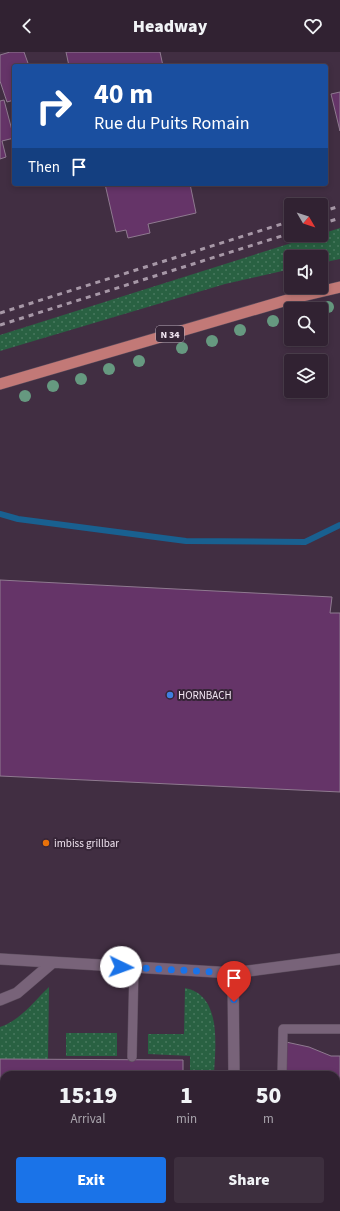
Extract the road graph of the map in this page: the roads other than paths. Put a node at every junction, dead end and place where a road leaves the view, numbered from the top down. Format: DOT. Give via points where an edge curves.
graph roads {
  1 [pos="340,287"];
  2 [pos="0,384"];
  3 [pos="0,959"];
  4 [pos="340,959"];
  5 [pos="52,963"];
  6 [pos="134,967"];
  7 [pos="233,973"];
  8 [pos="0,1000"];
  9 [pos="340,1029"];
  10 [pos="132,1058"];
  11 [pos="234,1071"];
  12 [pos="282,1071"];
  1 -- 2 [label="main road, N 34" via="286,300"];
  3 -- 5 [label="street"];
  4 -- 7 [label="street"];
  5 -- 6 [label="street"];
  5 -- 8 [label="street" via="17,993"];
  6 -- 7 [label="street"];
  6 -- 10 [label="lane"];
  7 -- 11 [label="street"];
  9 -- 12 [label="lane" via="283,1029"];
}
